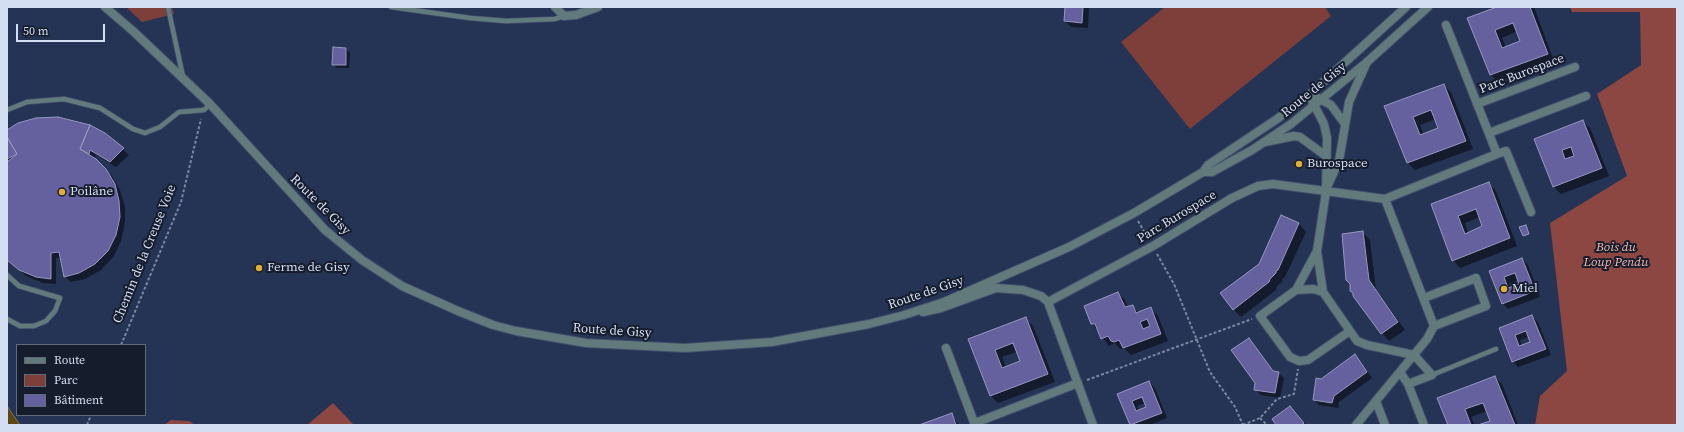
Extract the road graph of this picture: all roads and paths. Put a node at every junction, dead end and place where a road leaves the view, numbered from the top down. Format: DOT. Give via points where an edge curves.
graph roads {
  1 [pos="105,7"];
  2 [pos="168,7"];
  3 [pos="391,7"];
  4 [pos="555,7"];
  5 [pos="598,7"];
  6 [pos="1406,7"];
  7 [pos="1428,7"];
  8 [pos="564,16"];
  9 [pos="1446,25"];
  10 [pos="1367,62"];
  11 [pos="1575,67"];
  12 [pos="184,78"];
  13 [pos="1309,95"];
  14 [pos="1586,96"];
  15 [pos="1322,99"];
  16 [pos="1477,104"];
  17 [pos="1315,106"];
  18 [pos="207,107"];
  19 [pos="7,110"];
  20 [pos="1345,124"];
  21 [pos="1489,133"];
  22 [pos="1265,142"];
  23 [pos="1497,154"];
  24 [pos="1326,156"];
  25 [pos="1203,172"];
  26 [pos="1326,192"];
  27 [pos="1385,198"];
  28 [pos="1531,212"];
  29 [pos="1134,213"];
  30 [pos="1153,246"];
  31 [pos="1317,251"];
  32 [pos="7,275"];
  33 [pos="1296,290"];
  34 [pos="1324,292"];
  35 [pos="1424,298"];
  36 [pos="1048,302"];
  37 [pos="904,315"];
  38 [pos="1260,316"];
  39 [pos="7,319"];
  40 [pos="1434,326"];
  41 [pos="1350,331"];
  42 [pos="1196,338"];
  43 [pos="121,344"];
  44 [pos="946,348"];
  45 [pos="1496,349"];
  46 [pos="1414,355"];
  47 [pos="1299,361"];
  48 [pos="1400,372"];
  49 [pos="1432,375"];
  50 [pos="1078,383"];
  51 [pos="1408,384"];
  52 [pos="1376,401"];
  53 [pos="1260,418"];
  54 [pos="975,424"];
  55 [pos="1093,425"];
  56 [pos="1243,425"];
  57 [pos="1267,425"];
  58 [pos="1356,425"];
  59 [pos="1385,425"];
  60 [pos="1424,425"];
  1 -- 12 [label="street, Route de Gisy"];
  2 -- 12 [label="lane"];
  3 -- 8 [label="lane" via="506,21 555,19"];
  4 -- 8 [label="street"];
  5 -- 8 [label="street" via="576,15"];
  6 -- 13 [label="street, Route de Gisy"];
  7 -- 10 [label="street, Route de Gisy"];
  9 -- 16 [label="street, Parc Burospace"];
  10 -- 15 [label="street, Route de Gisy"];
  10 -- 20 [label="street" via="1353,90"];
  11 -- 16 [label="street, Parc Burospace"];
  12 -- 18 [label="street, Route de Gisy"];
  13 -- 15 [label="street"];
  13 -- 17 [label="street"];
  13 -- 25 [label="street, Route de Gisy" via="1278,119 1208,165"];
  14 -- 21 [label="street"];
  15 -- 17 [label="street, Route de Gisy"];
  15 -- 20 [label="street" via="1334,109"];
  16 -- 21 [label="street, Parc Burospace"];
  17 -- 22 [label="street, Route de Gisy"];
  17 -- 24 [label="street" via="1326,130"];
  18 -- 19 [label="lane" via="179,112 160,127 145,133 100,108 64,99 27,102"];
  18 -- 37 [label="street, Route de Gisy" via="308,213 344,246 402,286 493,325 586,343 686,348 772,342"];
  18 -- 43 [label="path, Chemin de la Creuse Voie" via="180,202"];
  20 -- 26 [label="street" via="1339,161"];
  21 -- 23 [label="street, Parc Burospace"];
  22 -- 24 [label="street" via="1300,137"];
  22 -- 25 [label="street, Route de Gisy" via="1212,172"];
  23 -- 27 [label="street, Parc Burospace"];
  23 -- 28 [label="street" via="1506,151"];
  24 -- 26 [label="street"];
  25 -- 29 [label="street, Route de Gisy"];
  26 -- 27 [label="street, Parc Burospace"];
  26 -- 30 [label="street, Parc Burospace" via="1273,184 1258,186 1232,198"];
  26 -- 31 [label="street"];
  27 -- 35 [label="street"];
  29 -- 30 [label="path"];
  29 -- 37 [label="street, Route de Gisy" via="1069,247 944,302"];
  30 -- 36 [label="street, Parc Burospace"];
  30 -- 42 [label="path" via="1174,284"];
  31 -- 33 [label="street"];
  31 -- 34 [label="street"];
  32 -- 39 [label="lane" via="20,286 60,298 56,311 46,321 34,326 20,326"];
  33 -- 34 [label="street" via="1313,289"];
  33 -- 38 [label="street"];
  34 -- 41 [label="street"];
  35 -- 40 [label="street"];
  35 -- 40 [label="street" via="1476,278 1484,299 1486,306"];
  36 -- 37 [label="street" via="1028,291 996,288 941,308"];
  36 -- 50 [label="street"];
  38 -- 42 [label="path"];
  38 -- 47 [label="street" via="1290,357"];
  40 -- 46 [label="street"];
  41 -- 46 [label="street" via="1362,344"];
  41 -- 47 [label="street" via="1308,360"];
  42 -- 50 [label="path"];
  42 -- 56 [label="path" via="1210,372 1236,407"];
  44 -- 54 [label="street"];
  45 -- 49 [label="lane"];
  46 -- 48 [label="street"];
  46 -- 49 [label="street"];
  47 -- 53 [label="path" via="1294,394 1277,399"];
  48 -- 51 [label="street"];
  48 -- 52 [label="street"];
  49 -- 51 [label="street"];
  50 -- 54 [label="street"];
  50 -- 55 [label="street"];
  51 -- 60 [label="street"];
  52 -- 58 [label="street"];
  52 -- 59 [label="street"];
  53 -- 56 [label="path"];
  53 -- 57 [label="path"];
}
